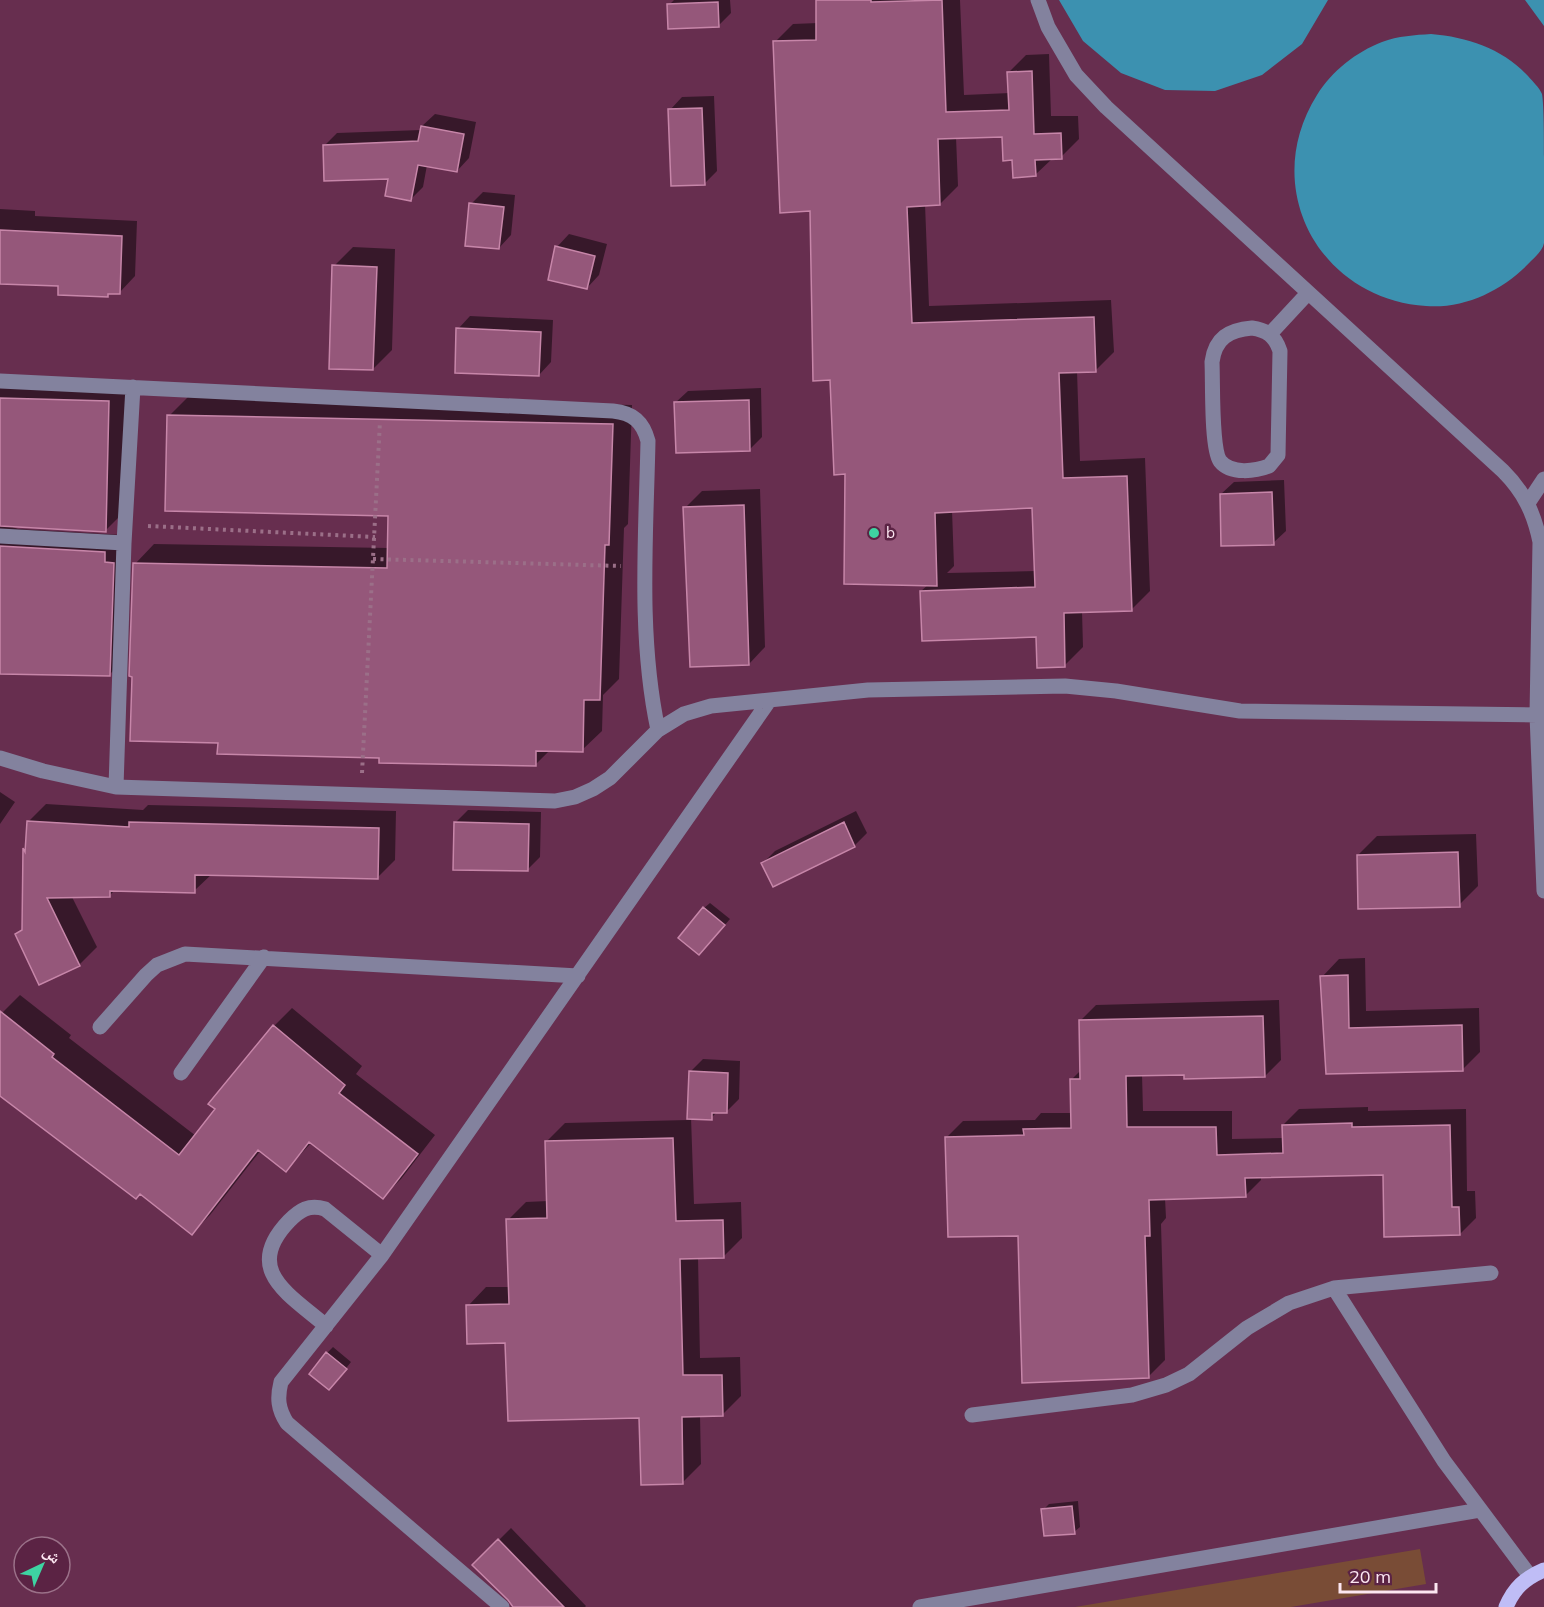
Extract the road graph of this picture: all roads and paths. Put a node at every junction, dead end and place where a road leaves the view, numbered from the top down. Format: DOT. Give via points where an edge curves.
graph roads {
  1 [pos="1038,0"];
  2 [pos="1308,293"];
  3 [pos="1270,334"];
  4 [pos="0,381"];
  5 [pos="133,387"];
  6 [pos="381,399"];
  7 [pos="1544,479"];
  8 [pos="1528,502"];
  9 [pos="125,525"];
  10 [pos="0,536"];
  11 [pos="375,537"];
  12 [pos="123,543"];
  13 [pos="373,559"];
  14 [pos="646,567"];
  15 [pos="1541,642"];
  16 [pos="768,701"];
  17 [pos="1541,718"];
  18 [pos="658,730"];
  19 [pos="0,758"];
  20 [pos="116,788"];
  21 [pos="361,795"];
  22 [pos="1544,891"];
  23 [pos="264,957"];
  24 [pos="578,976"];
  25 [pos="100,1027"];
  26 [pos="181,1073"];
  27 [pos="382,1255"];
  28 [pos="1491,1273"];
  29 [pos="1334,1288"];
  30 [pos="326,1326"];
  31 [pos="972,1415"];
  32 [pos="1480,1510"];
  33 [pos="1537,1573"];
  34 [pos="502,1607"];
  35 [pos="920,1607"];
  36 [pos="1506,1607"];
  1 -- 2 [label="lane" via="1048,27 1076,75"];
  2 -- 3 [label="lane"];
  2 -- 8 [label="lane" via="1503,471"];
  3 -- 3 [label="lane" via="1262,329 1239,329 1228,333 1214,351 1215,447 1220,461 1239,471 1265,468 1278,455 1280,351"];
  4 -- 5 [label="lane"];
  5 -- 6 [label="lane"];
  5 -- 9 [label="lane"];
  6 -- 11 [label="path"];
  6 -- 14 [label="lane" via="613,411 632,416 646,431 648,441"];
  7 -- 8 [label="lane"];
  8 -- 15 [label="lane" via="1540,542"];
  9 -- 11 [label="path"];
  9 -- 12 [label="lane"];
  10 -- 12 [label="lane"];
  11 -- 13 [label="path"];
  12 -- 20 [label="lane"];
  13 -- 14 [label="path"];
  13 -- 21 [label="path"];
  14 -- 18 [label="lane" via="648,668"];
  15 -- 17 [label="lane"];
  16 -- 17 [label="lane" via="868,690 1065,686 1240,711"];
  16 -- 18 [label="lane" via="711,706 684,714"];
  16 -- 24 [label="lane"];
  17 -- 22 [label="lane"];
  18 -- 21 [label="lane" via="610,778 565,799"];
  19 -- 20 [label="lane"];
  20 -- 21 [label="lane"];
  23 -- 24 [label="lane"];
  23 -- 25 [label="lane" via="185,954 171,958 157,964"];
  23 -- 26 [label="lane"];
  24 -- 27 [label="lane"];
  27 -- 30 [label="lane"];
  27 -- 30 [label="lane" via="316,1206 299,1211 275,1238 269,1259 276,1281"];
  28 -- 29 [label="lane"];
  29 -- 31 [label="lane" via="1289,1303 1247,1328 1189,1374 1166,1385 1132,1395"];
  29 -- 32 [label="lane" via="1444,1461"];
  30 -- 34 [label="lane" via="281,1382 281,1413 294,1430"];
  32 -- 33 [label="lane"];
  32 -- 35 [label="lane"];
  33 -- 36 [label="main road" via="1519,1585"];
}
